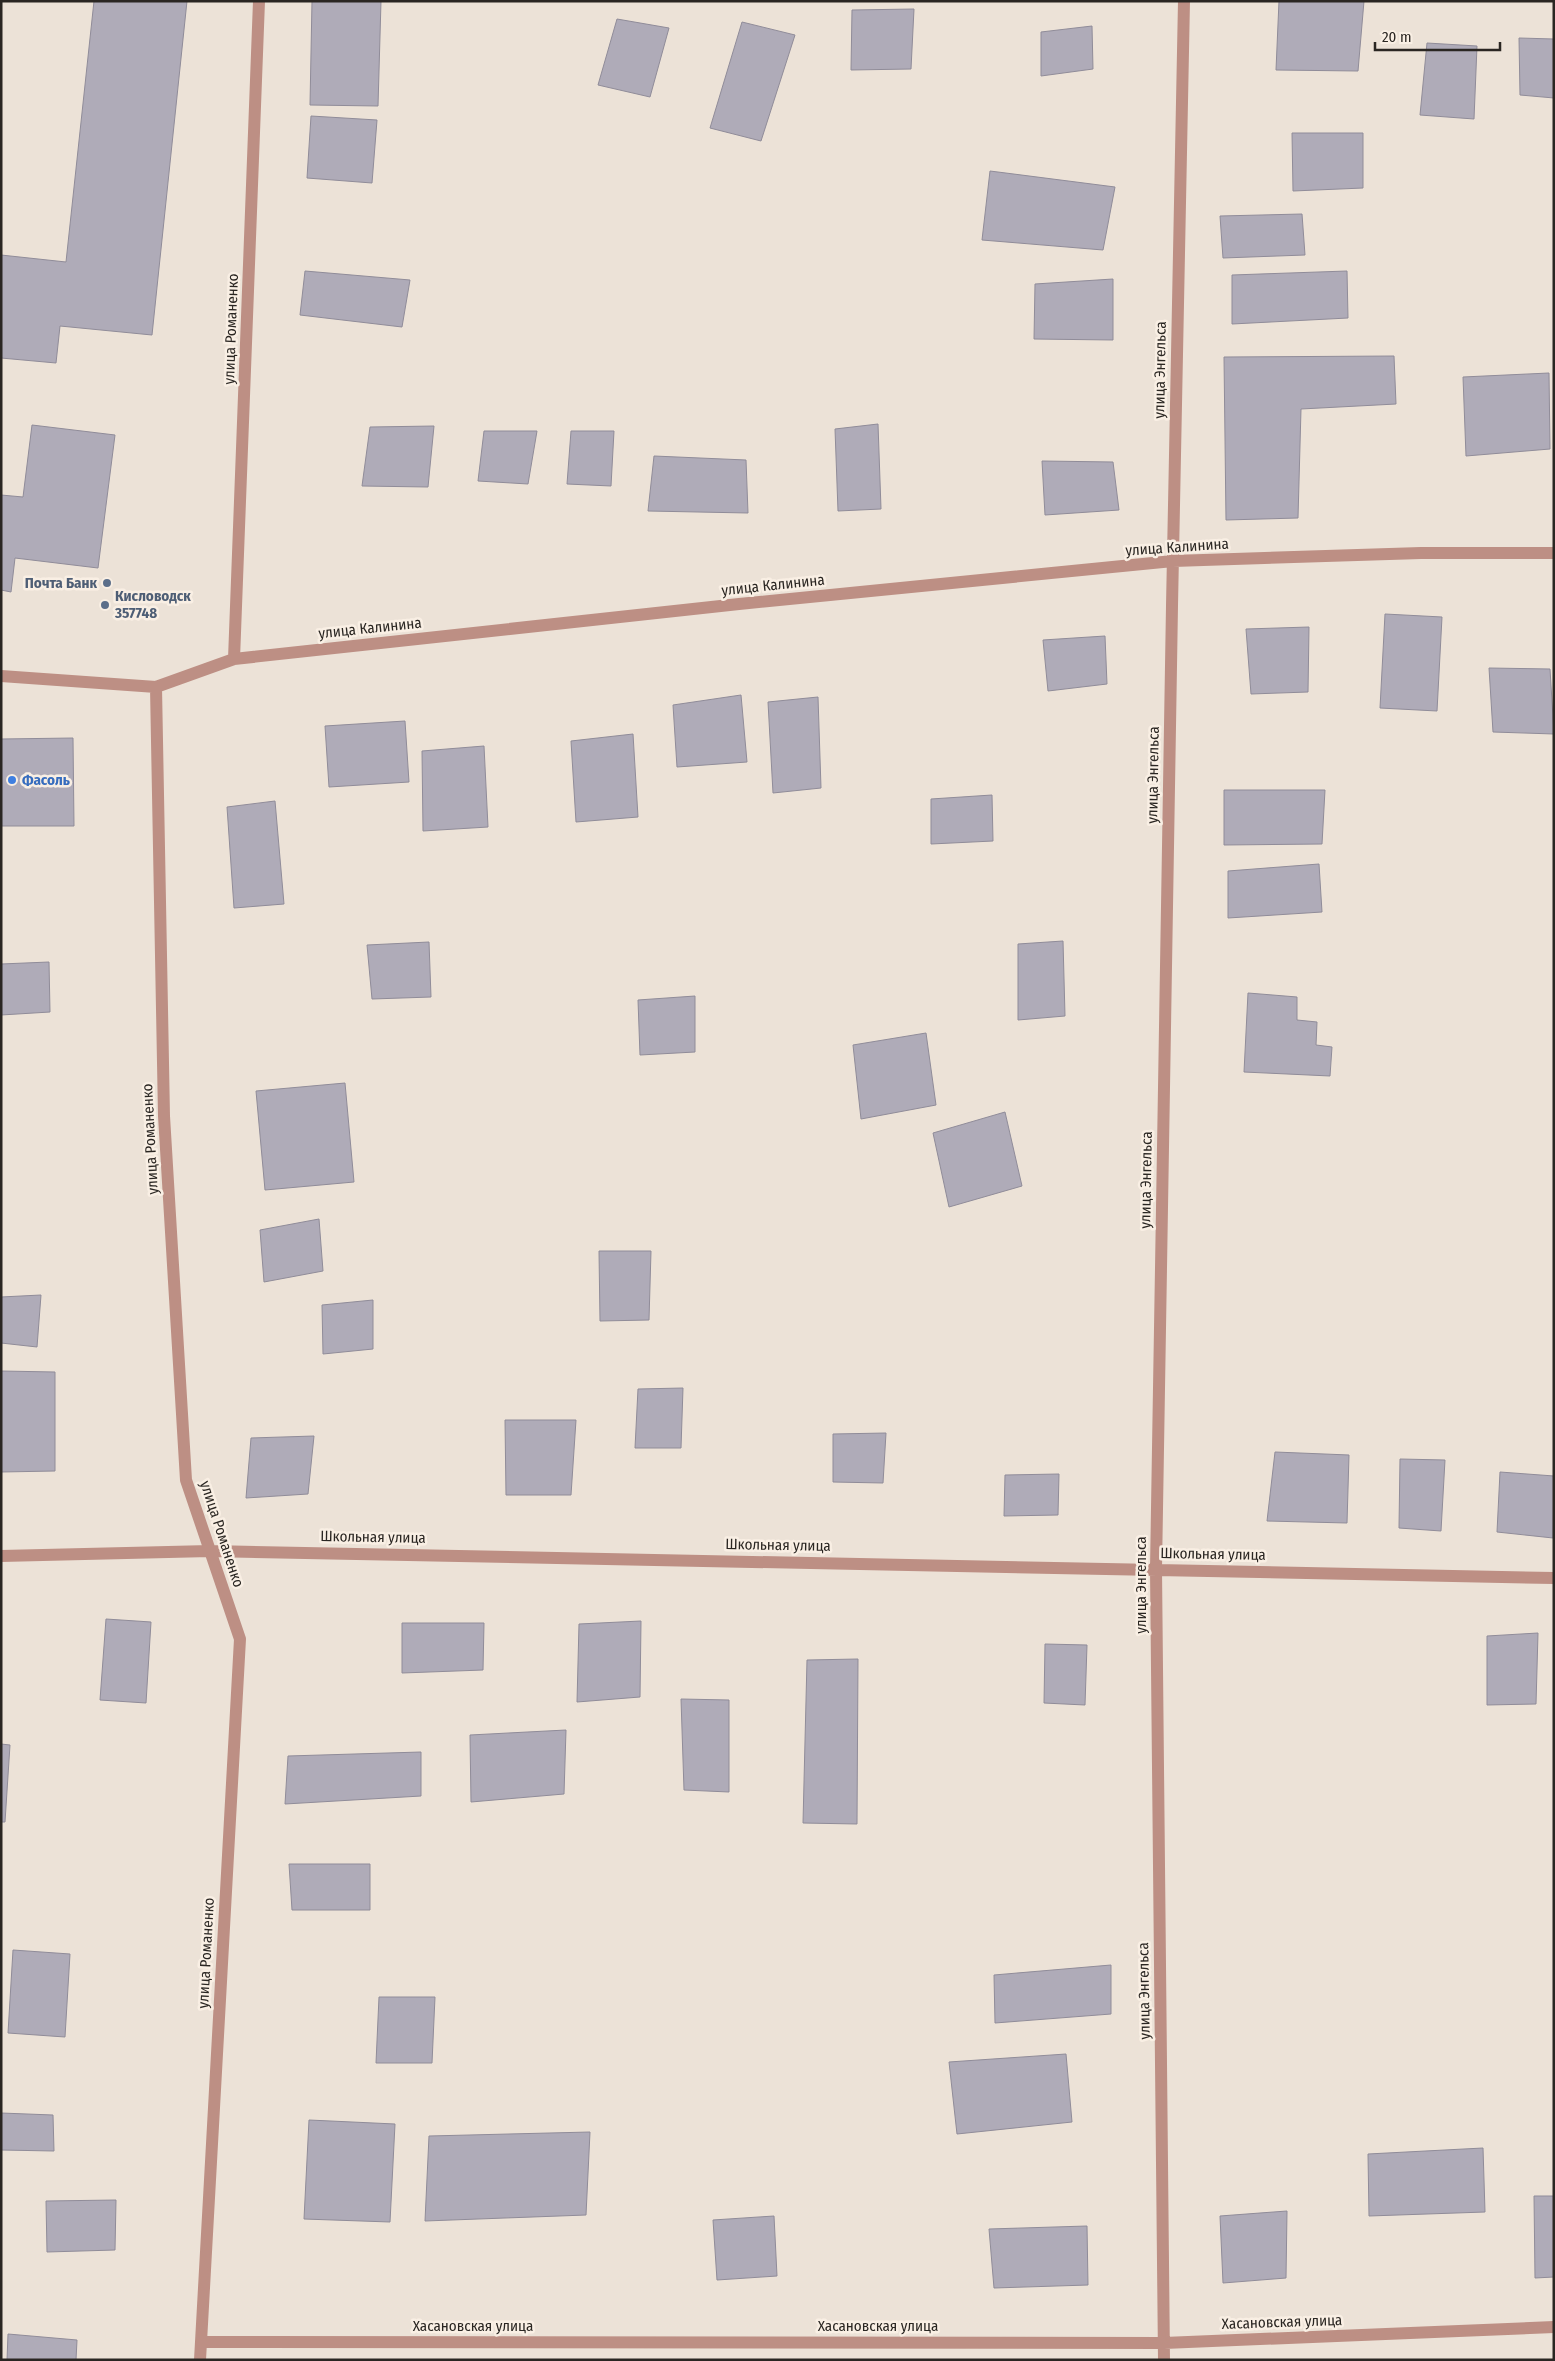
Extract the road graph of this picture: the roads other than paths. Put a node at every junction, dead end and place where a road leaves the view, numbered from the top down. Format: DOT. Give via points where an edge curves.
graph roads {
  1 [pos="259,1"];
  2 [pos="1184,1"];
  3 [pos="1554,553"];
  4 [pos="1173,561"];
  5 [pos="234,659"];
  6 [pos="1,676"];
  7 [pos="156,687"];
  8 [pos="210,1551"];
  9 [pos="1,1556"];
  10 [pos="1156,1569"];
  11 [pos="1554,1578"];
  12 [pos="1554,2327"];
  13 [pos="202,2342"];
  14 [pos="1164,2343"];
  15 [pos="200,2360"];
  16 [pos="1164,2360"];
  1 -- 5 [label="street, улица Романенко"];
  2 -- 4 [label="street, улица Энгельса"];
  3 -- 4 [label="street, улица Калинина" via="1420,553"];
  4 -- 5 [label="street, улица Калинина"];
  4 -- 10 [label="street, улица Энгельса"];
  5 -- 7 [label="street, улица Калинина"];
  6 -- 7 [label="street, улица Калинина"];
  7 -- 8 [label="street, улица Романенко" via="164,1116 184,1451 186,1480"];
  8 -- 9 [label="street, Школьная улица"];
  8 -- 10 [label="street, Школьная улица"];
  8 -- 13 [label="street, улица Романенко" via="240,1639"];
  10 -- 11 [label="street, Школьная улица"];
  10 -- 14 [label="street, улица Энгельса"];
  12 -- 14 [label="street, Хасановская улица"];
  13 -- 14 [label="street, Хасановская улица"];
  13 -- 15 [label="street, улица Романенко"];
  14 -- 16 [label="street, улица Энгельса"];
}
